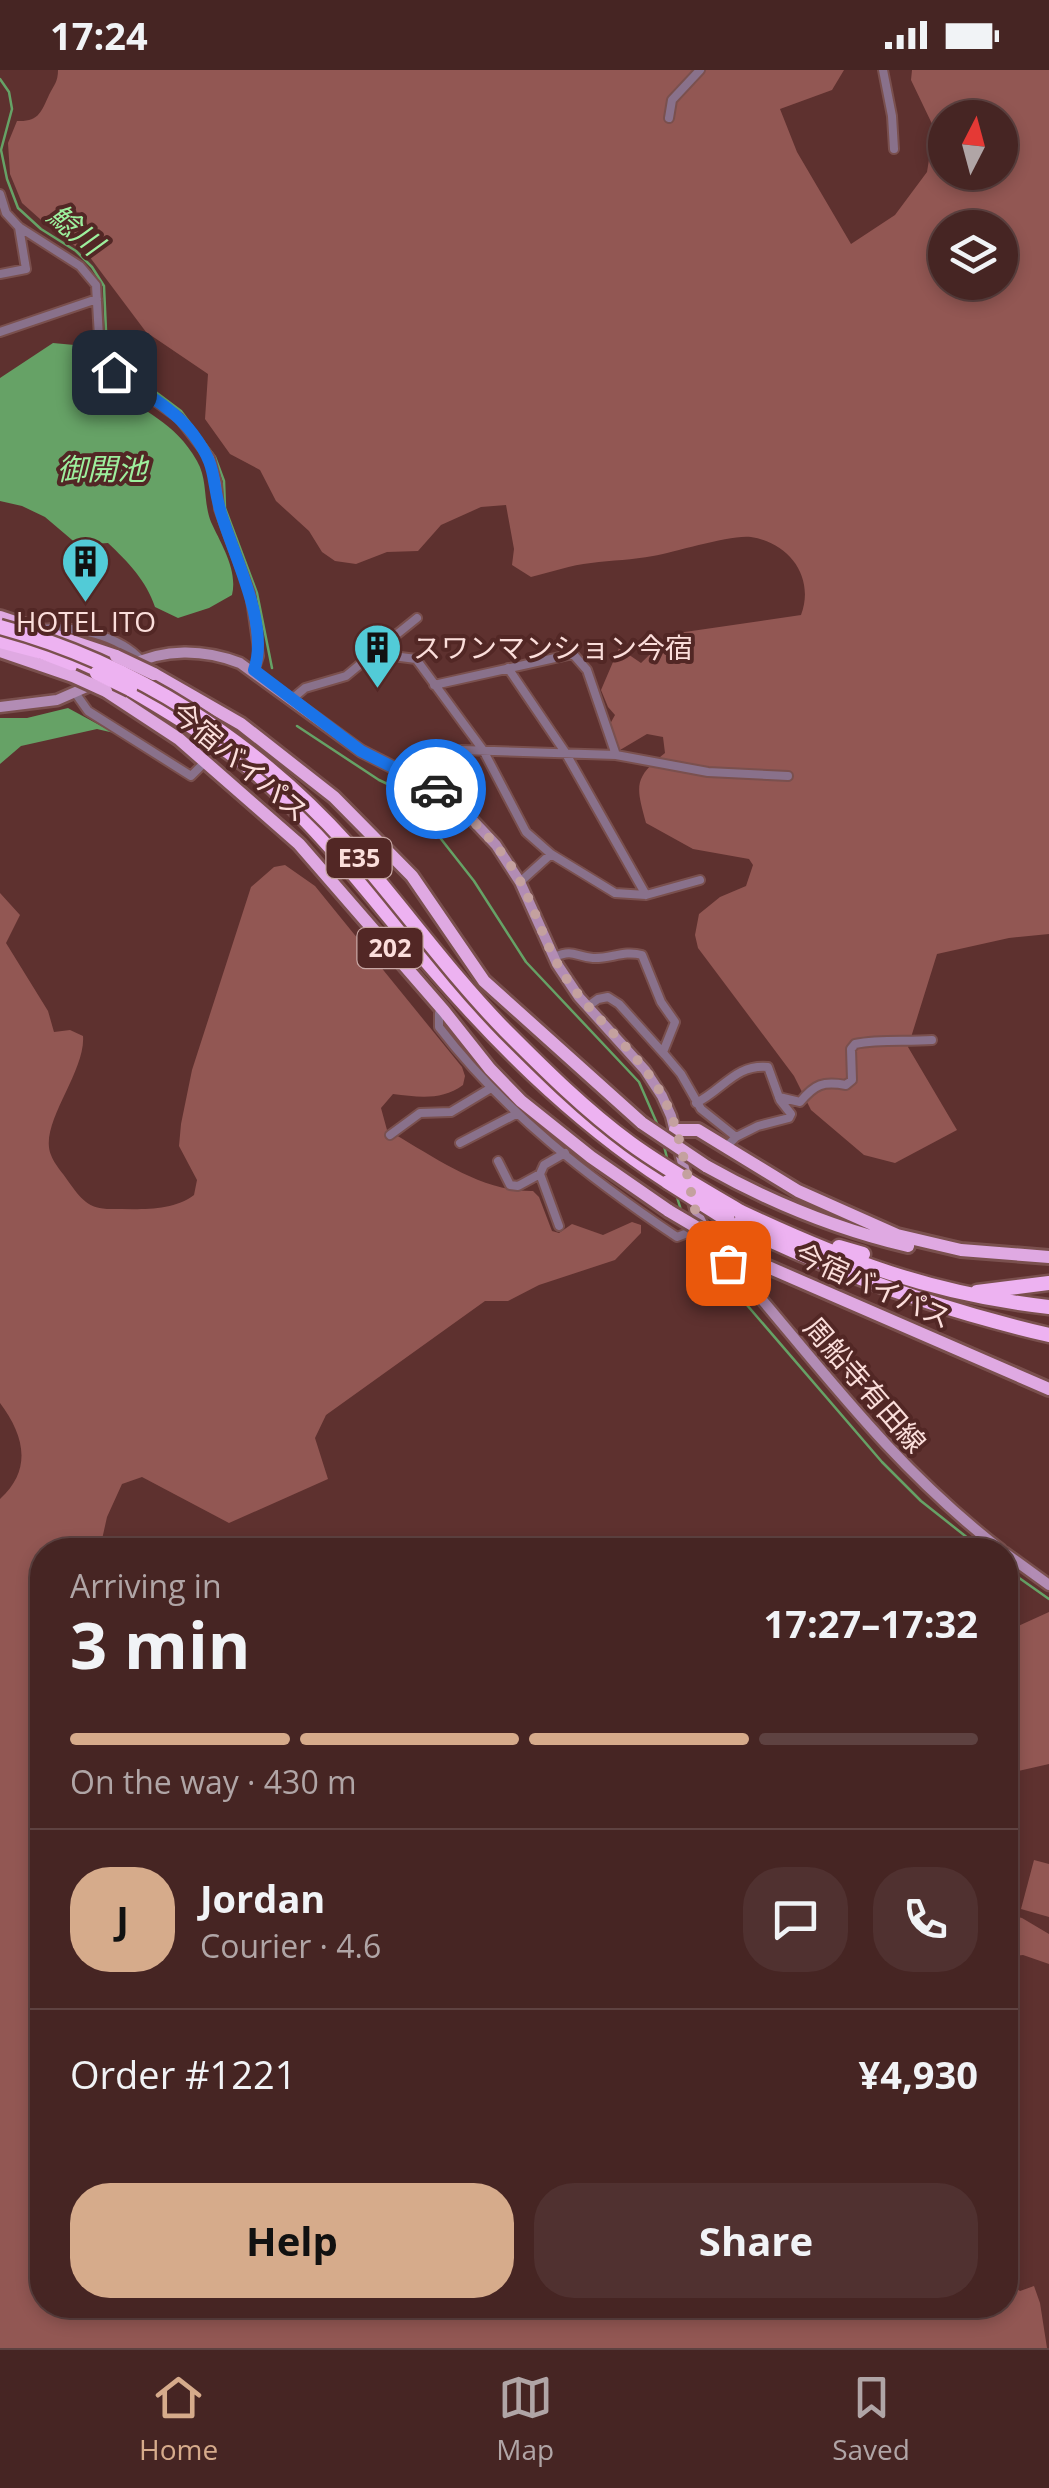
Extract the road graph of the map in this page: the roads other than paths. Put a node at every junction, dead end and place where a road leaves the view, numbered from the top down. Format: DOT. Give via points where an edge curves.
graph roads {
  1 [pos="700,70"];
  2 [pos="883,70"];
  3 [pos="669,118"];
  4 [pos="894,149"];
  5 [pos="0,194"];
  6 [pos="19,226"];
  7 [pos="0,274"];
  8 [pos="97,299"];
  9 [pos="0,332"];
  10 [pos="0,617"];
  11 [pos="416,618"];
  12 [pos="0,627"];
  13 [pos="43,629"];
  14 [pos="372,635"];
  15 [pos="0,640"];
  16 [pos="381,647"];
  17 [pos="0,652"];
  18 [pos="142,660"];
  19 [pos="508,668"];
  20 [pos="254,670"];
  21 [pos="434,685"];
  22 [pos="76,694"];
  23 [pos="292,699"];
  24 [pos="0,707"];
  25 [pos="484,750"];
  26 [pos="564,752"];
  27 [pos="616,755"];
  28 [pos="206,761"];
  29 [pos="788,776"];
  30 [pos="434,788"];
  31 [pos="551,854"];
  32 [pos="700,880"];
  33 [pos="520,882"];
  34 [pos="646,895"];
  35 [pos="554,957"];
  36 [pos="586,1007"];
  37 [pos="444,1011"];
  38 [pos="932,1040"];
  39 [pos="663,1052"];
  40 [pos="492,1088"];
  41 [pos="780,1097"];
  42 [pos="696,1103"];
  43 [pos="516,1114"];
  44 [pos="675,1130"];
  45 [pos="390,1135"];
  46 [pos="736,1137"];
  47 [pos="460,1143"];
  48 [pos="726,1148"];
  49 [pos="565,1153"];
  50 [pos="498,1161"];
  51 [pos="540,1174"];
  52 [pos="559,1226"];
  53 [pos="702,1227"];
  54 [pos="781,1231"];
  55 [pos="863,1254"];
  56 [pos="1049,1259"];
  57 [pos="999,1283"];
  58 [pos="1049,1283"];
  59 [pos="1026,1285"];
  60 [pos="942,1290"];
  61 [pos="1049,1307"];
  62 [pos="1049,1335"];
  63 [pos="1049,1389"];
  64 [pos="987,1538"];
  65 [pos="1018,1562"];
  66 [pos="1049,1584"];
  1 -- 3 [label="street" via="672,100"];
  2 -- 4 [label="street"];
  5 -- 6 [label="street"];
  6 -- 7 [label="street" via="26,269"];
  6 -- 8 [label="street" via="80,266 96,285"];
  8 -- 9 [label="street"];
  8 -- 20 [label="street" via="102,347 114,372 179,418 210,458 219,510 250,593 259,656"];
  10 -- 13 [label="highway, 今宿バイパス / 202"];
  11 -- 16 [label="street"];
  12 -- 54 [label="highway, E35, bridge" via="78,652 144,684 252,754 347,844 503,1028 592,1113 662,1165"];
  13 -- 18 [label="street" via="64,626 129,646"];
  13 -- 56 [label="highway, 今宿バイパス / 202, bridge" via="154,674 241,724 334,798 412,876 484,981 642,1123 706,1166 789,1208 891,1242 970,1257"];
  14 -- 16 [label="street"];
  15 -- 62 [label="highway, E35, bridge" via="130,689 246,764 317,831 536,1081 623,1152 774,1244 875,1284"];
  16 -- 21 [label="street" via="416,659"];
  16 -- 23 [label="street" via="346,676"];
  17 -- 28 [label="highway, 今宿バイパス / 202, bridge" via="106,691"];
  18 -- 20 [label="main road, 周船寺有田線" via="204,653"];
  18 -- 22 [label="main road, 周船寺有田線"];
  19 -- 21 [label="street"];
  19 -- 26 [label="street"];
  19 -- 27 [label="street" via="573,654 587,670"];
  20 -- 23 [label="main road, 周船寺有田線"];
  21 -- 25 [label="street"];
  22 -- 24 [label="main road, 周船寺有田線"];
  22 -- 28 [label="street" via="88,710 190,776"];
  23 -- 30 [label="main road, 周船寺有田線" via="361,751"];
  25 -- 26 [label="street"];
  25 -- 30 [label="street" via="461,750"];
  25 -- 31 [label="street" via="526,832"];
  26 -- 27 [label="street"];
  26 -- 34 [label="street"];
  27 -- 29 [label="street" via="708,772"];
  28 -- 37 [label="highway, 今宿バイパス / 202" via="299,844"];
  30 -- 33 [label="main road, 周船寺有田線" via="480,827"];
  31 -- 33 [label="street"];
  31 -- 34 [label="street" via="615,893"];
  32 -- 34 [label="street"];
  33 -- 35 [label="main road, 周船寺有田線"];
  35 -- 36 [label="main road, 周船寺有田線"];
  35 -- 39 [label="street" via="568,951 595,958 642,955 675,1022"];
  36 -- 39 [label="street" via="608,998 619,1004"];
  36 -- 44 [label="main road, 周船寺有田線" via="645,1070"];
  37 -- 40 [label="street" via="439,1027"];
  37 -- 63 [label="highway, 今宿バイパス / 202, bridge" via="521,1100 668,1211 752,1260"];
  38 -- 41 [label="street" via="855,1044 846,1085 824,1082 800,1102"];
  39 -- 42 [label="street"];
  40 -- 43 [label="street"];
  40 -- 45 [label="street" via="451,1112 420,1113"];
  41 -- 42 [label="street" via="768,1068 754,1066"];
  41 -- 46 [label="street" via="788,1118"];
  42 -- 46 [label="street"];
  43 -- 47 [label="street"];
  43 -- 49 [label="street"];
  44 -- 48 [label="highway" via="698,1130"];
  44 -- 53 [label="main road, 周船寺有田線"];
  46 -- 48 [label="street"];
  48 -- 56 [label="highway" via="798,1192 897,1235"];
  49 -- 51 [label="street"];
  49 -- 53 [label="street" via="677,1238"];
  50 -- 51 [label="street" via="510,1184"];
  51 -- 52 [label="street"];
  53 -- 64 [label="main road, 周船寺有田線" via="877,1438"];
  54 -- 55 [label="highway"];
  54 -- 60 [label="highway, E35"];
  57 -- 59 [label="highway"];
  58 -- 59 [label="highway"];
  59 -- 60 [label="highway"];
  60 -- 61 [label="highway, E35"];
  65 -- 66 [label="main road, 周船寺有田線"];
}
